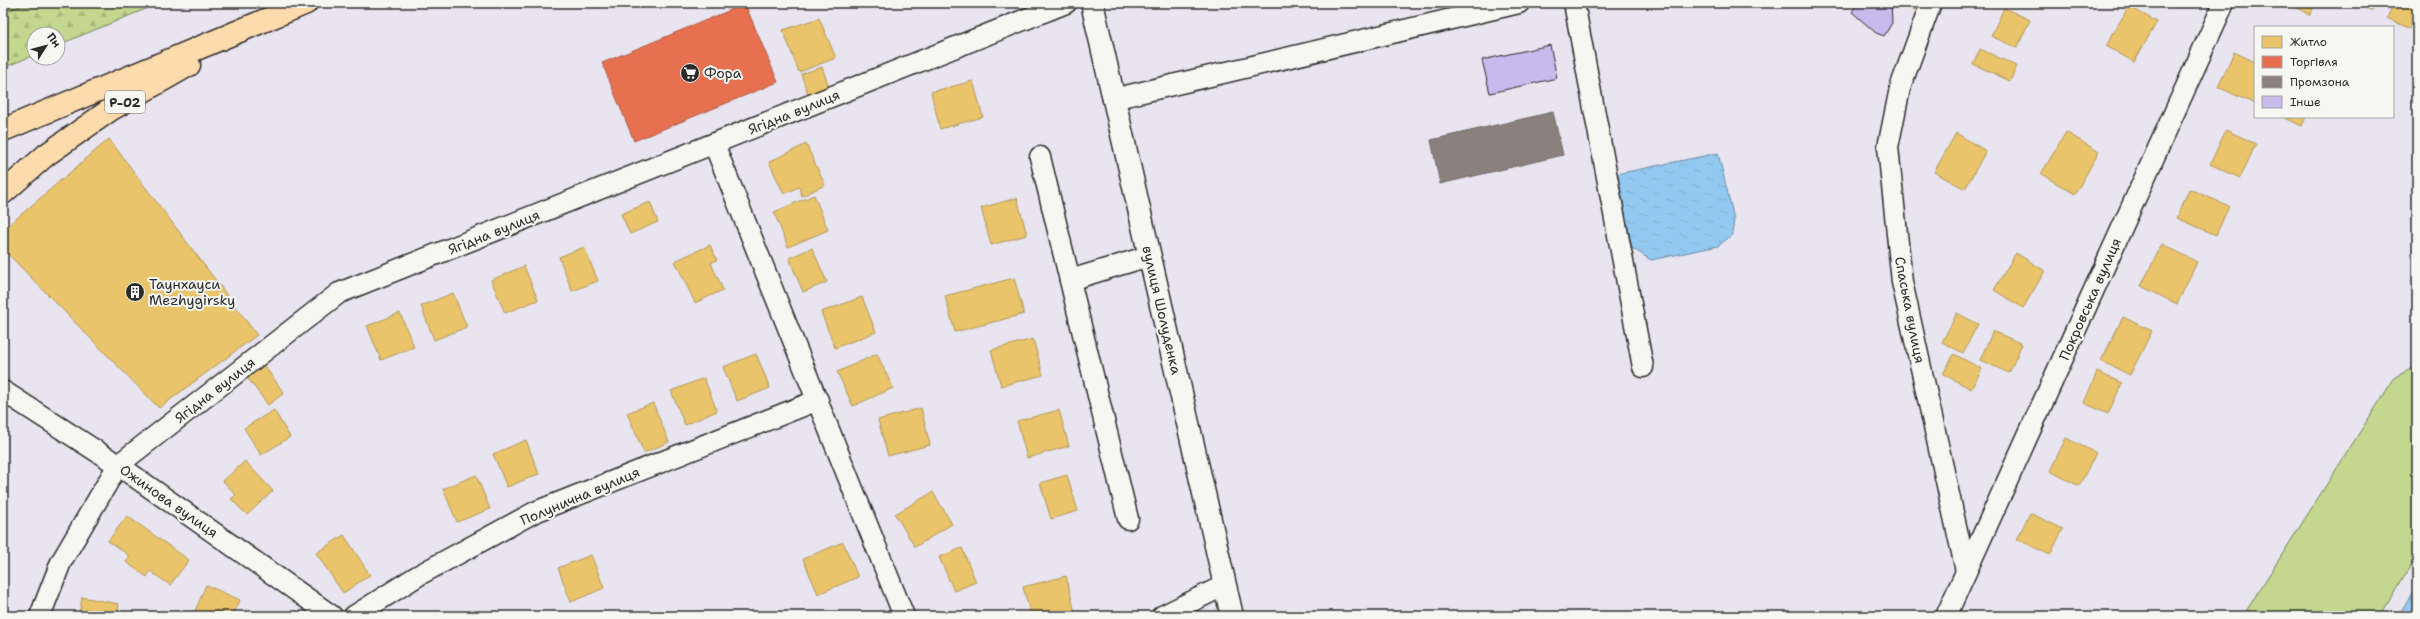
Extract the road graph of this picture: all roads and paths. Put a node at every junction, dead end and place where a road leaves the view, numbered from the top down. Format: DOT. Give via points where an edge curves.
graph roads {
  1 [pos="306,3"];
  2 [pos="1066,3"];
  3 [pos="1092,3"];
  4 [pos="1518,3"];
  5 [pos="1574,3"];
  6 [pos="1931,3"];
  7 [pos="2224,3"];
  8 [pos="256,24"];
  9 [pos="1113,99"];
  10 [pos="3,130"];
  11 [pos="714,144"];
  12 [pos="1040,157"];
  13 [pos="3,193"];
  14 [pos="1149,256"];
  15 [pos="1070,280"];
  16 [pos="1643,367"];
  17 [pos="3,391"];
  18 [pos="818,400"];
  19 [pos="118,465"];
  20 [pos="1128,519"];
  21 [pos="1966,571"];
  22 [pos="1225,585"];
  23 [pos="40,616"];
  24 [pos="332,616"];
  25 [pos="354,616"];
  26 [pos="904,616"];
  27 [pos="1162,616"];
  28 [pos="1232,616"];
  29 [pos="1946,616"];
  1 -- 8 [label="main road, Р-02"];
  2 -- 11 [label="street, Ягідна вулиця"];
  3 -- 9 [label="main road, вулиця Шолуденка"];
  4 -- 9 [label="street"];
  5 -- 16 [label="street"];
  6 -- 21 [label="street, Спаська вулиця" via="1900,88 1888,147 1902,282"];
  7 -- 21 [label="street, Покровська вулиця"];
  8 -- 10 [label="main road, Р-02"];
  8 -- 13 [label="main road, Р-02" via="110,110 46,155"];
  9 -- 14 [label="main road, вулиця Шолуденка"];
  11 -- 18 [label="street"];
  11 -- 19 [label="street, Ягідна вулиця" via="339,293"];
  12 -- 15 [label="street"];
  14 -- 15 [label="street"];
  14 -- 22 [label="main road, вулиця Шолуденка"];
  15 -- 20 [label="street"];
  17 -- 19 [label="street, Ожинова вулиця"];
  18 -- 25 [label="street, Полунична вулиця" via="535,512 419,575"];
  18 -- 26 [label="street"];
  19 -- 23 [label="street, Ягідна вулиця" via="61,562"];
  19 -- 24 [label="street, Ожинова вулиця"];
  21 -- 29 [label="street, Покровська вулиця"];
  22 -- 27 [label="street"];
  22 -- 28 [label="main road, вулиця Шолуденка"];
}
